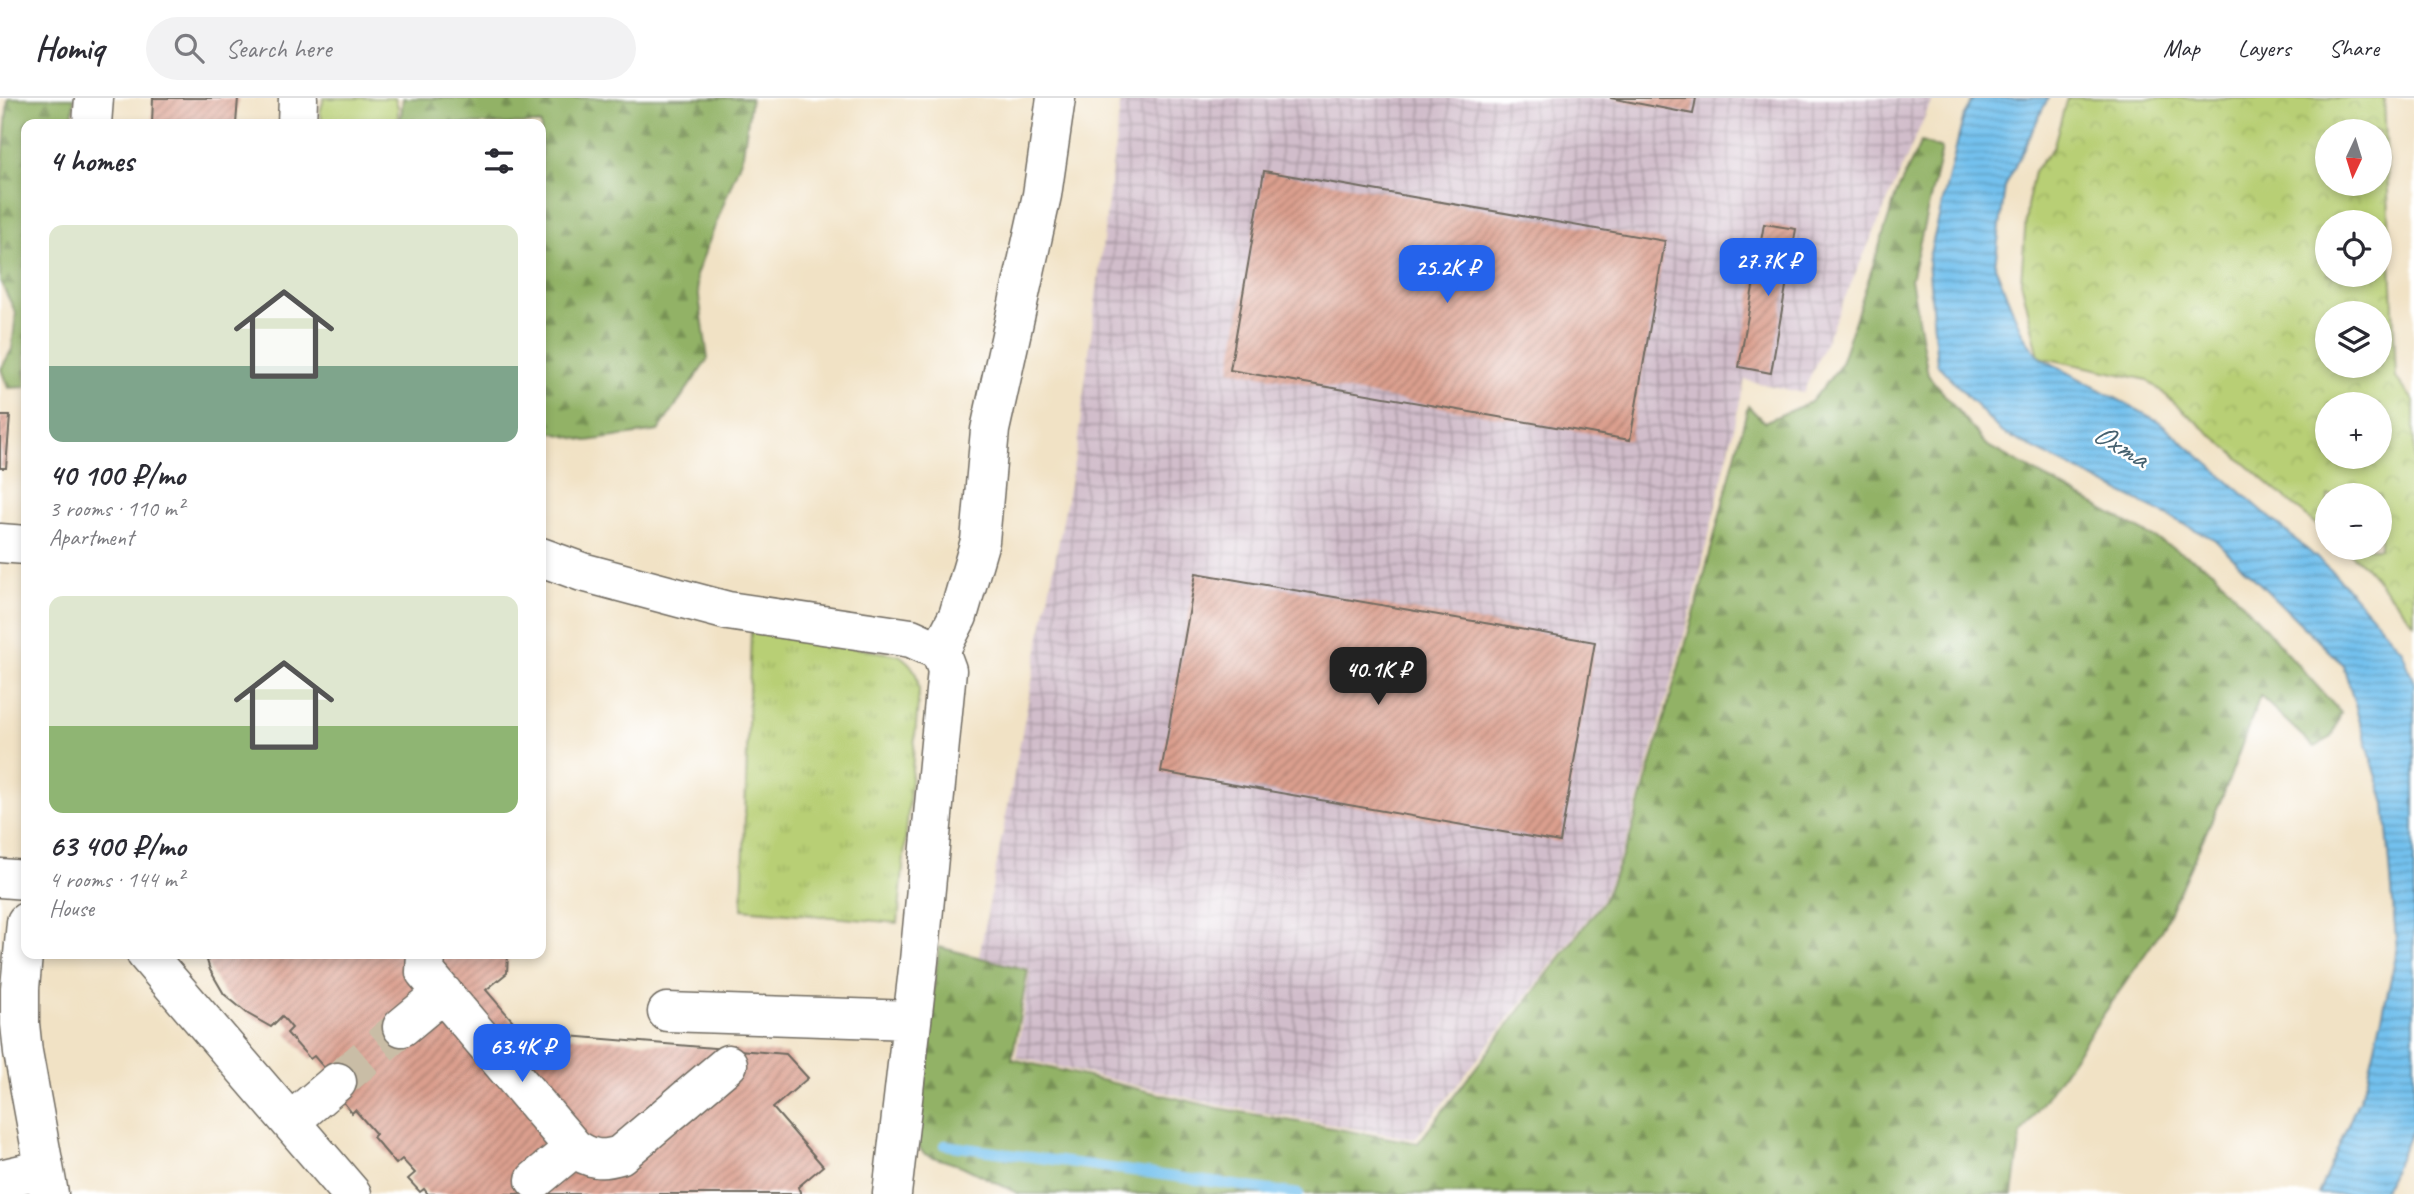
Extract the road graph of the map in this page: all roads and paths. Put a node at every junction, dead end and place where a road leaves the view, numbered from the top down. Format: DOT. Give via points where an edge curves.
graph roads {
  1 [pos="94,98"];
  2 [pos="298,98"];
  3 [pos="1056,98"];
  4 [pos="92,119"];
  5 [pos="297,119"];
  6 [pos="0,543"];
  7 [pos="21,545"];
  8 [pos="546,559"];
  9 [pos="940,651"];
  10 [pos="0,878"];
  11 [pos="21,880"];
  12 [pos="23,959"];
  13 [pos="150,959"];
  14 [pos="424,959"];
  15 [pos="443,993"];
  16 [pos="667,1012"];
  17 [pos="912,1020"];
  18 [pos="402,1027"];
  19 [pos="11,1054"];
  20 [pos="727,1064"];
  21 [pos="337,1082"];
  22 [pos="290,1122"];
  23 [pos="574,1148"];
  24 [pos="0,1179"];
  25 [pos="535,1180"];
  26 [pos="47,1182"];
  27 [pos="352,1194"];
  28 [pos="892,1194"];
  1 -- 4 [label="street"];
  2 -- 5 [label="street"];
  3 -- 9 [label="street" via="1042,195 990,430 980,541 958,616"];
  6 -- 7 [label="street"];
  8 -- 9 [label="street" via="728,611 911,638"];
  9 -- 17 [label="street" via="947,670"];
  10 -- 11 [label="street"];
  12 -- 19 [label="street"];
  13 -- 22 [label="street"];
  14 -- 15 [label="street" via="425,972"];
  15 -- 18 [label="street"];
  15 -- 23 [label="street"];
  16 -- 17 [label="street"];
  17 -- 28 [label="street"];
  19 -- 26 [label="street"];
  20 -- 23 [label="street" via="620,1155 605,1160 588,1158"];
  21 -- 22 [label="street"];
  22 -- 27 [label="street"];
  23 -- 25 [label="street"];
  24 -- 26 [label="street"];
}
